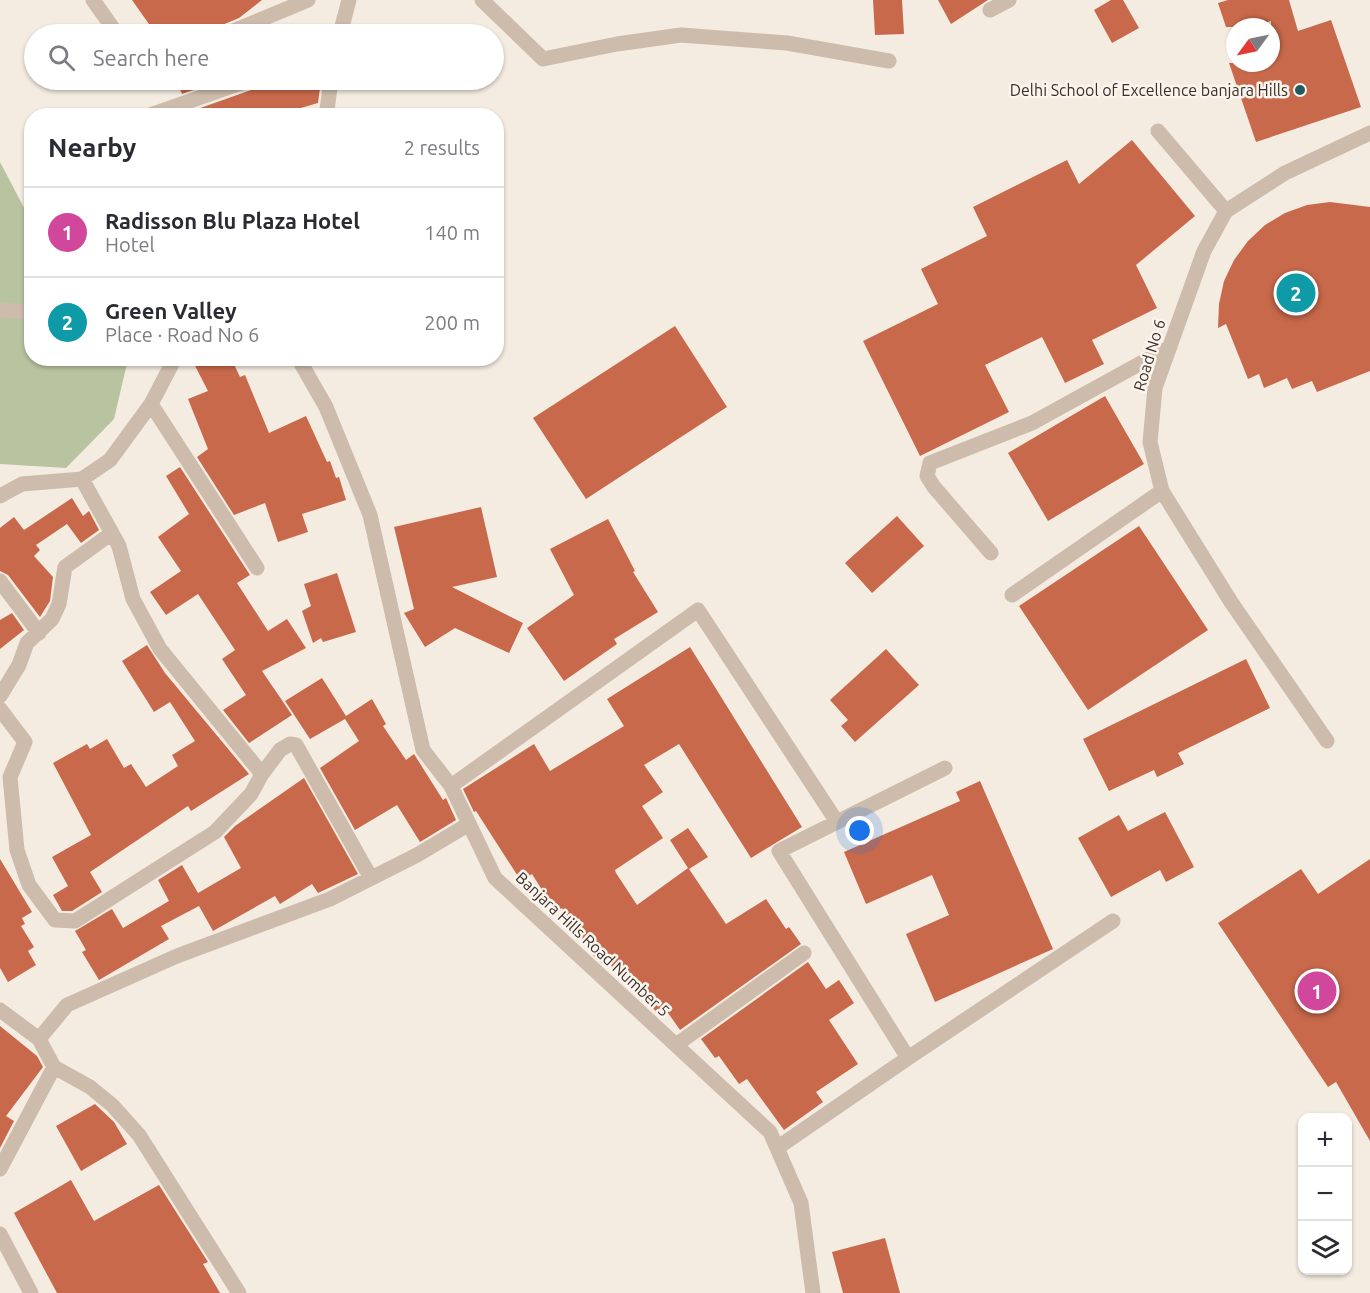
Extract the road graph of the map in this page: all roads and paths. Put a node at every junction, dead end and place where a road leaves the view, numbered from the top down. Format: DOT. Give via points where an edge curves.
graph roads {
  1 [pos="93,0"];
  2 [pos="308,0"];
  3 [pos="349,0"];
  4 [pos="482,0"];
  5 [pos="1009,0"];
  6 [pos="990,10"];
  7 [pos="110,24"];
  8 [pos="250,24"];
  9 [pos="343,24"];
  10 [pos="889,61"];
  11 [pos="221,90"];
  12 [pos="330,90"];
  13 [pos="170,108"];
  14 [pos="327,108"];
  15 [pos="1158,131"];
  16 [pos="1370,134"];
  17 [pos="1226,211"];
  18 [pos="0,310"];
  19 [pos="24,312"];
  20 [pos="1170,347"];
  21 [pos="170,366"];
  22 [pos="303,366"];
  23 [pos="151,404"];
  24 [pos="82,479"];
  25 [pos="1162,491"];
  26 [pos="0,496"];
  27 [pos="112,533"];
  28 [pos="991,553"];
  29 [pos="257,568"];
  30 [pos="0,581"];
  31 [pos="1012,595"];
  32 [pos="39,633"];
  33 [pos="0,696"];
  34 [pos="0,709"];
  35 [pos="1328,741"];
  36 [pos="945,768"];
  37 [pos="262,774"];
  38 [pos="450,786"];
  39 [pos="837,822"];
  40 [pos="470,824"];
  41 [pos="371,878"];
  42 [pos="1113,921"];
  43 [pos="804,953"];
  44 [pos="0,1010"];
  45 [pos="39,1039"];
  46 [pos="676,1045"];
  47 [pos="908,1058"];
  48 [pos="54,1067"];
  49 [pos="777,1148"];
  50 [pos="0,1169"];
  51 [pos="0,1234"];
  52 [pos="31,1293"];
  53 [pos="239,1293"];
  54 [pos="813,1293"];
  1 -- 7 [label="street"];
  2 -- 8 [label="street"];
  3 -- 9 [label="street"];
  4 -- 10 [label="street" via="543,59 681,35 788,43"];
  5 -- 6 [label="street"];
  11 -- 13 [label="street"];
  12 -- 14 [label="street"];
  15 -- 17 [label="street"];
  16 -- 17 [label="street, Road No 6" via="1285,173"];
  17 -- 20 [label="street, Road No 6" via="1204,251"];
  18 -- 19 [label="street"];
  20 -- 25 [label="street, Road No 6" via="1155,388 1150,442"];
  20 -- 28 [label="street" via="1032,423 930,463 927,476 934,487"];
  21 -- 23 [label="street"];
  22 -- 38 [label="street, Banjara Hills Road Number 5" via="326,406 370,515 423,750"];
  23 -- 24 [label="street" via="110,460"];
  23 -- 29 [label="street"];
  24 -- 26 [label="street" via="22,484"];
  24 -- 27 [label="street"];
  25 -- 31 [label="street"];
  25 -- 35 [label="street, Road No 6" via="1231,602"];
  27 -- 32 [label="street" via="65,567 59,604"];
  27 -- 37 [label="street" via="124,558 133,599 160,649"];
  30 -- 32 [label="street"];
  32 -- 33 [label="street" via="27,643"];
  34 -- 37 [label="street" via="25,742 10,777 16,850 29,885 55,920 75,921 215,832 251,794"];
  36 -- 39 [label="street"];
  37 -- 41 [label="street" via="280,750 296,745"];
  38 -- 39 [label="street" via="698,610"];
  38 -- 40 [label="street, Banjara Hills Road Number 5"];
  39 -- 47 [label="street" via="779,851"];
  40 -- 41 [label="street"];
  40 -- 46 [label="street, Banjara Hills Road Number 5" via="495,878"];
  41 -- 45 [label="street" via="330,899 177,956 67,1005"];
  42 -- 47 [label="street"];
  43 -- 46 [label="street"];
  44 -- 45 [label="street"];
  45 -- 48 [label="street"];
  46 -- 49 [label="street, Banjara Hills Road Number 5" via="770,1132"];
  47 -- 49 [label="street"];
  48 -- 50 [label="street"];
  48 -- 53 [label="street" via="90,1087 139,1135"];
  49 -- 54 [label="street, Banjara Hills Road Number 5" via="801,1203"];
  51 -- 52 [label="street"];
}
